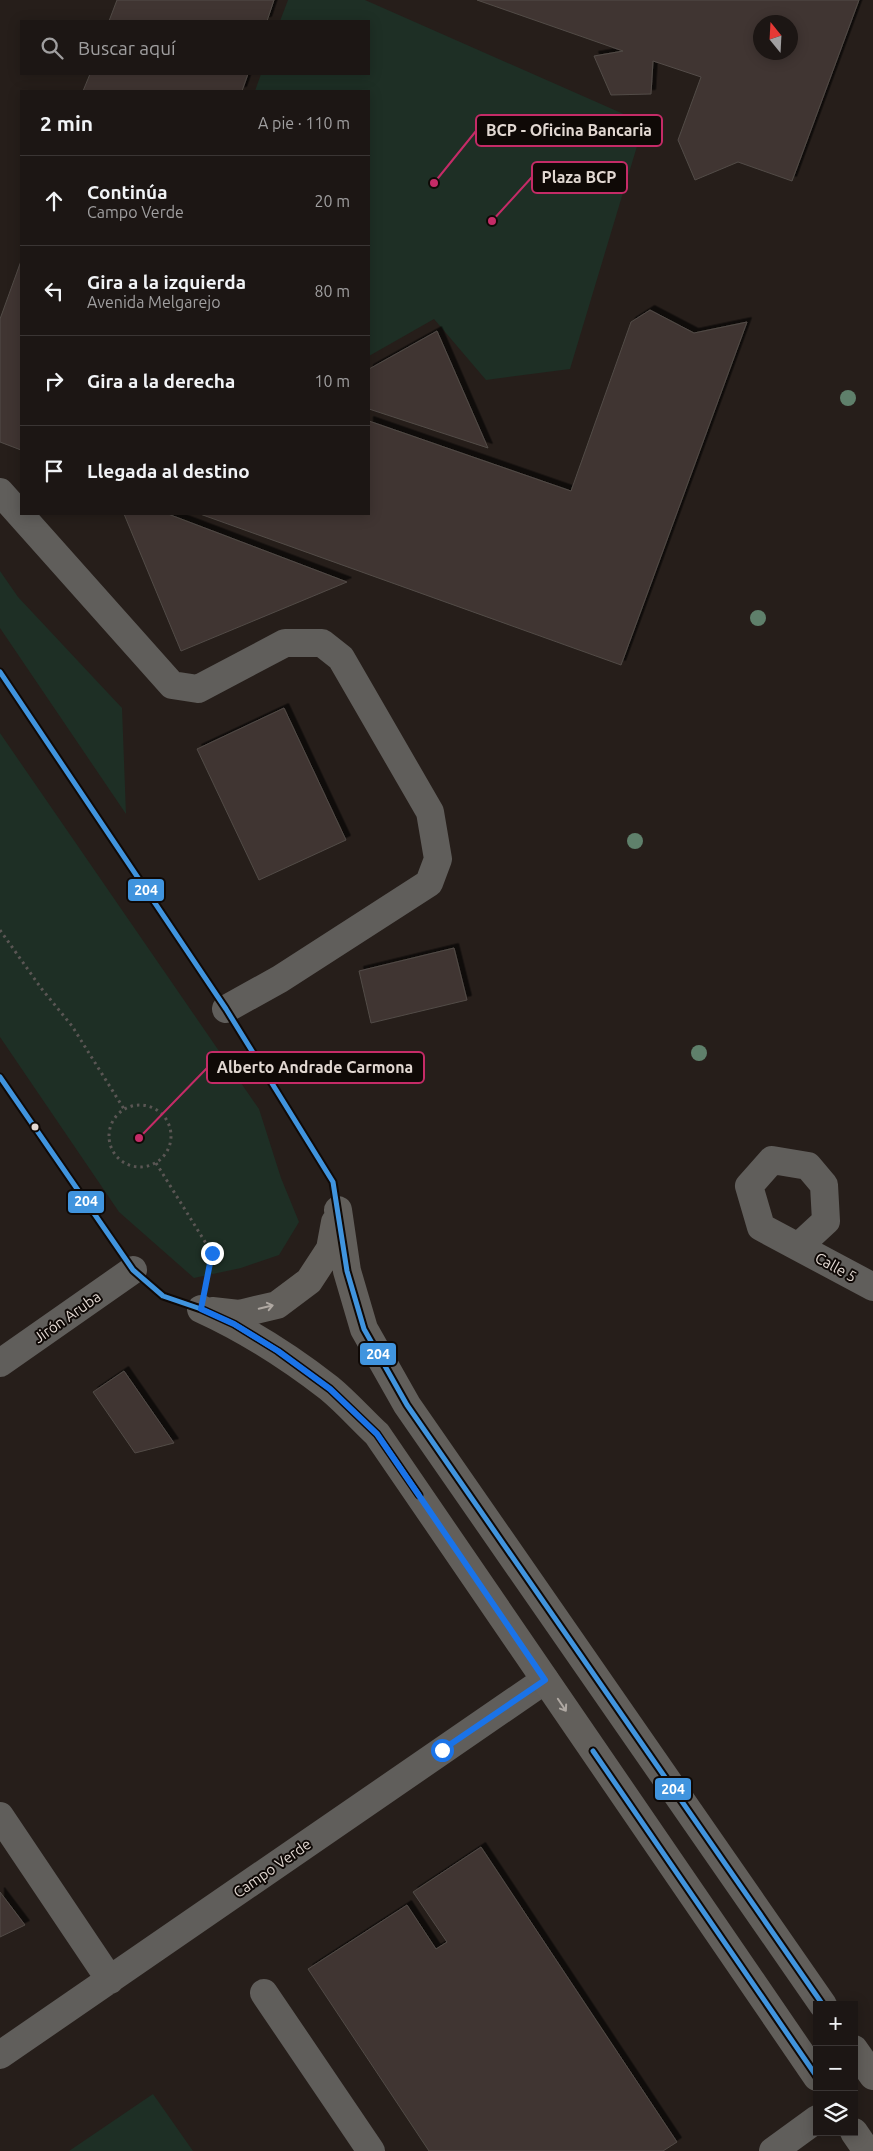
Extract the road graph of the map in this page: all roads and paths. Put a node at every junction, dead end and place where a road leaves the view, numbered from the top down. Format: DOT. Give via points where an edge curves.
graph roads {
  1 [pos="0,492"];
  2 [pos="20,514"];
  3 [pos="20,515"];
  4 [pos="0,930"];
  5 [pos="226,1009"];
  6 [pos="124,1110"];
  7 [pos="156,1163"];
  8 [pos="799,1246"];
  9 [pos="133,1270"];
  10 [pos="873,1287"];
  11 [pos="201,1309"];
  12 [pos="0,1364"];
  13 [pos="545,1680"];
  14 [pos="0,1816"];
  15 [pos="110,1980"];
  16 [pos="264,1993"];
  17 [pos="821,2001"];
  18 [pos="858,2055"];
  19 [pos="0,2056"];
  20 [pos="813,2071"];
  21 [pos="873,2076"];
  22 [pos="813,2122"];
  23 [pos="857,2136"];
  24 [pos="371,2151"];
  25 [pos="774,2151"];
  26 [pos="867,2151"];
  1 -- 2 [label="street"];
  3 -- 5 [label="street" via="172,685 198,689 285,644 322,643 341,658 430,812 438,859 429,882 280,979"];
  4 -- 6 [label="path" via="72,1026"];
  6 -- 7 [label="path" via="111,1126 111,1148 125,1164 147,1167"];
  6 -- 7 [label="path" via="142,1105 160,1112 167,1119 171,1129 169,1148"];
  7 -- 11 [label="path" via="212,1253"];
  8 -- 10 [label="street, Calle 5"];
  9 -- 12 [label="street, Jirón Aruba"];
  11 -- 13 [label="main road" via="234,1324 278,1351 330,1389 377,1434"];
  11 -- 17 [label="main road, one-way" via="239,1314 277,1305 309,1281 330,1249 338,1210 347,1271 364,1330 407,1405"];
  13 -- 15 [label="street, Campo Verde"];
  13 -- 20 [label="main road, one-way"];
  14 -- 15 [label="street"];
  15 -- 19 [label="street, Campo Verde"];
  16 -- 24 [label="street"];
  18 -- 21 [label="main road"];
  22 -- 25 [label="street"];
  23 -- 26 [label="main road"];
}
